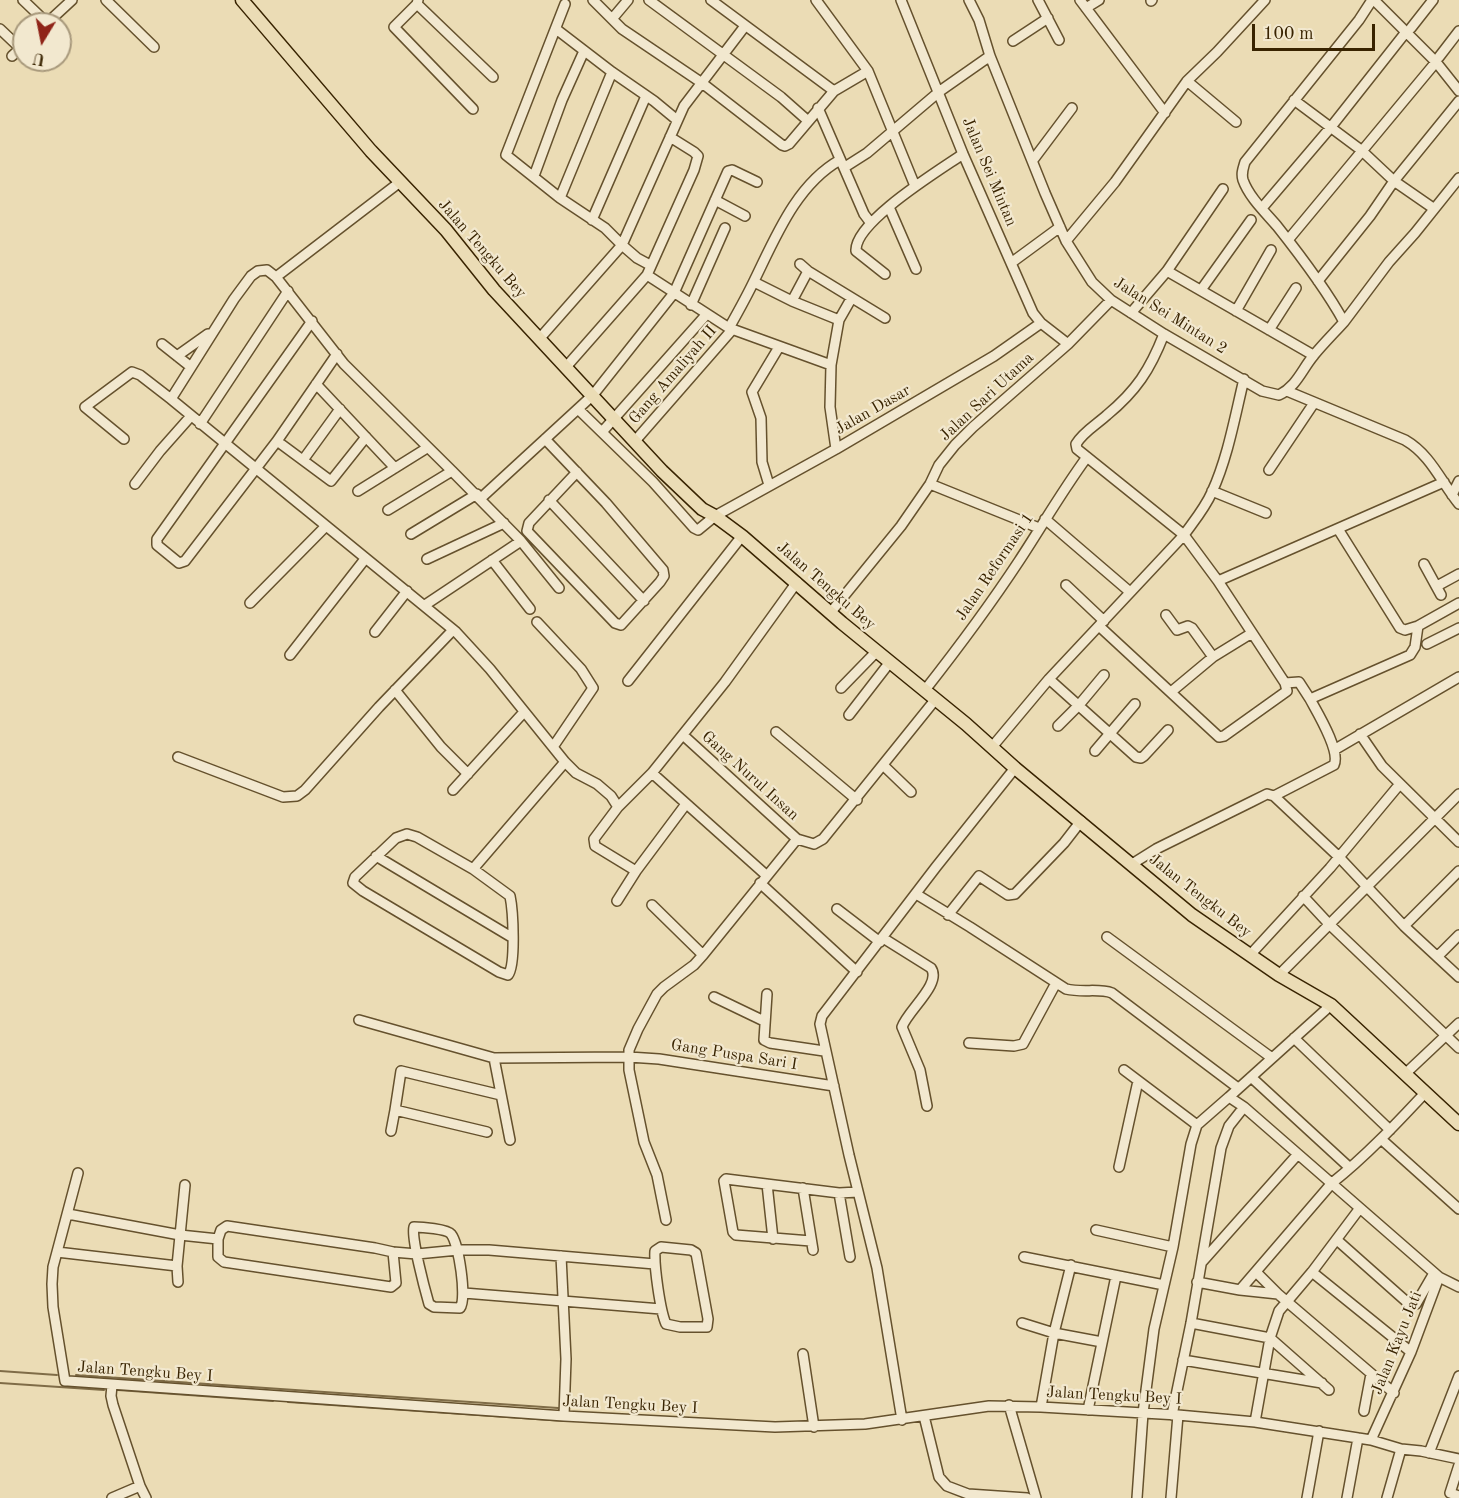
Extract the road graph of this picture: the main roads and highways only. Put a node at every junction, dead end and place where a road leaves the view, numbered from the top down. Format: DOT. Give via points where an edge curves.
graph roads {
  1 [pos="242,0"];
  2 [pos="1459,1124"];
  1 -- 2 [label="main road, Jalan Tengku Bey" via="371,151 446,230 488,284 702,509 742,536 1192,915 1279,975 1331,1005"];
}
